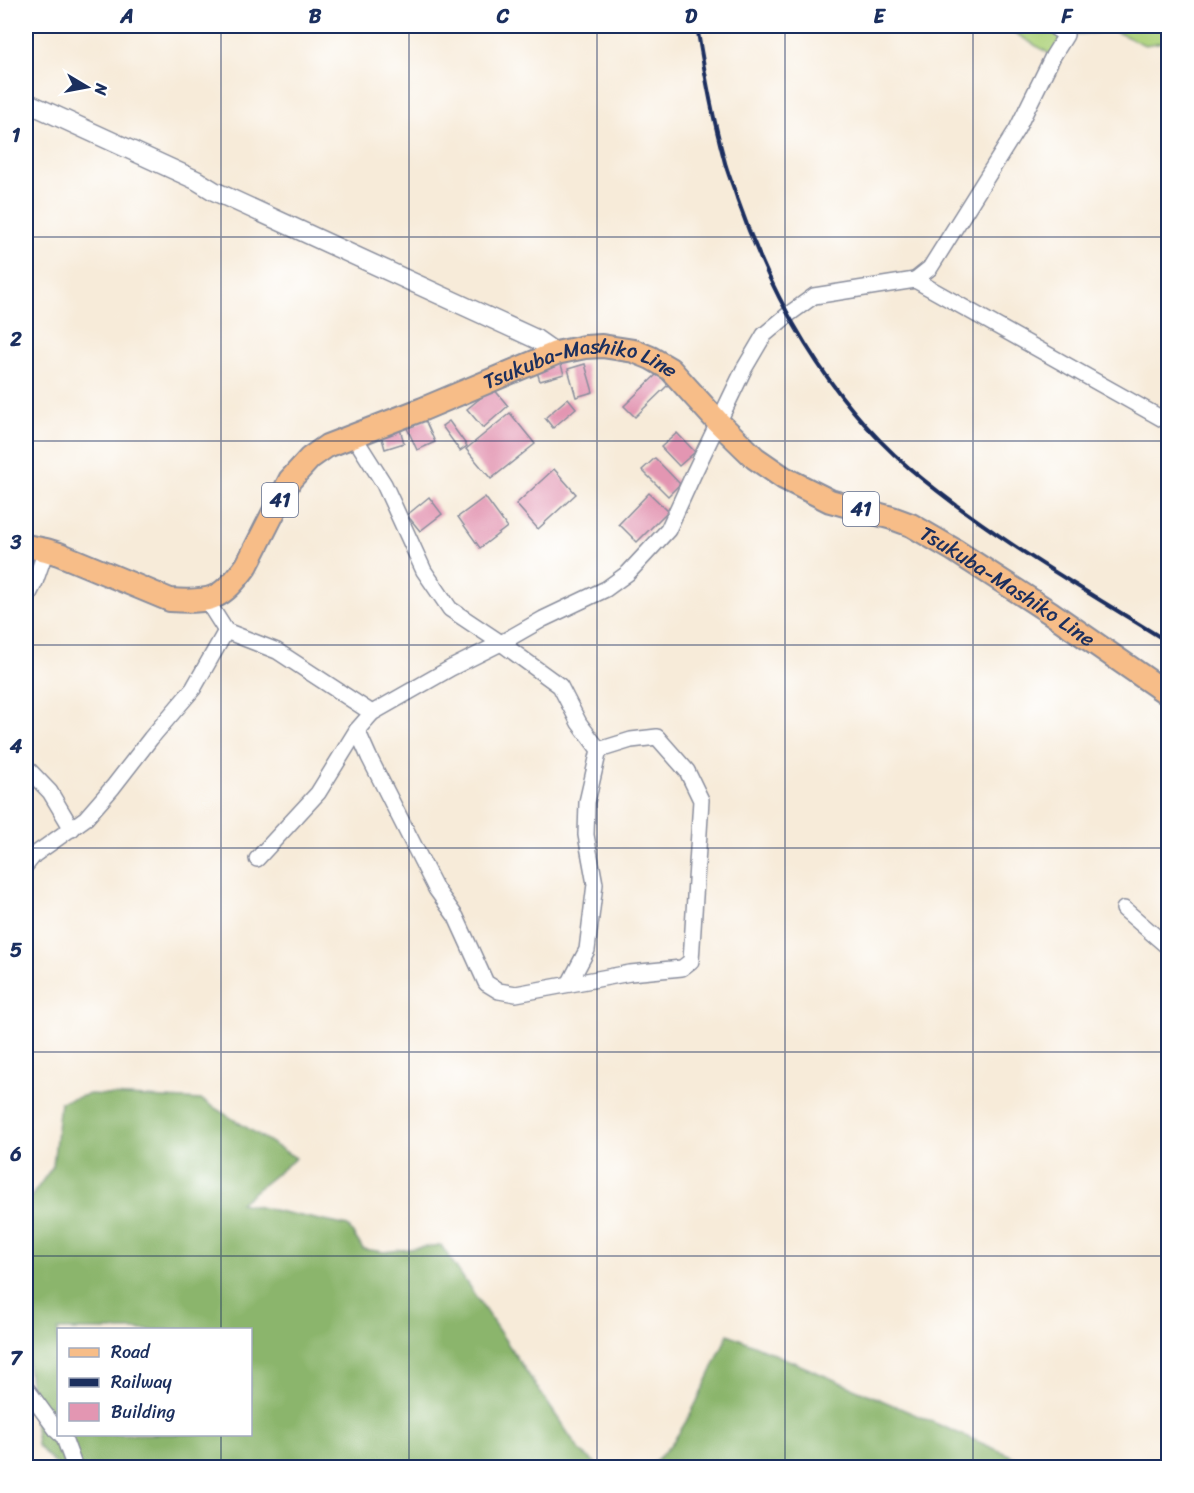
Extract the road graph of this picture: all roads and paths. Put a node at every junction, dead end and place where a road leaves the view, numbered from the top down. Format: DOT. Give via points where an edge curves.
graph roads {
  1 [pos="1052,26"];
  2 [pos="26,102"];
  3 [pos="915,280"];
  4 [pos="556,353"];
  5 [pos="718,422"];
  6 [pos="1168,422"];
  7 [pos="353,435"];
  8 [pos="36,548"];
  9 [pos="26,600"];
  10 [pos="207,600"];
  11 [pos="226,631"];
  12 [pos="501,643"];
  13 [pos="1168,694"];
  14 [pos="372,713"];
  15 [pos="357,730"];
  16 [pos="598,750"];
  17 [pos="26,767"];
  18 [pos="72,829"];
  19 [pos="257,859"];
  20 [pos="26,865"];
  21 [pos="1124,909"];
  22 [pos="1168,947"];
  23 [pos="569,984"];
  24 [pos="26,1388"];
  25 [pos="57,1429"];
  26 [pos="62,1436"];
  27 [pos="75,1467"];
  1 -- 3 [label="street" via="1066,35 1017,129 930,268"];
  2 -- 4 [label="street" via="536,339"];
  3 -- 5 [label="street" via="814,296 789,314 764,335"];
  3 -- 6 [label="street"];
  4 -- 5 [label="main road, Tsukuba-Mashiko Line / 41" via="602,346 651,358 670,369"];
  4 -- 7 [label="main road, Tsukuba-Mashiko Line / 41"];
  5 -- 12 [label="street" via="668,530 628,573 606,590"];
  5 -- 13 [label="main road, Tsukuba-Mashiko Line / 41" via="755,458 783,478 830,501 911,525 1051,612"];
  7 -- 10 [label="main road, Tsukuba-Mashiko Line / 41" via="310,458 290,480 247,565 230,587"];
  7 -- 12 [label="street" via="384,484 424,571 450,609"];
  8 -- 9 [label="street" via="35,582"];
  8 -- 10 [label="main road" via="170,600"];
  10 -- 11 [label="street"];
  11 -- 14 [label="street" via="277,651"];
  11 -- 18 [label="street" via="193,689 113,788"];
  12 -- 14 [label="street"];
  12 -- 16 [label="street" via="560,686"];
  14 -- 15 [label="street"];
  15 -- 19 [label="street" via="318,793"];
  15 -- 23 [label="street" via="436,889 456,917 486,984 516,994"];
  16 -- 23 [label="street" via="587,802 586,835 595,884 587,950"];
  16 -- 23 [label="street" via="657,737 687,771 701,800 692,961 682,968"];
  17 -- 18 [label="street" via="50,792"];
  18 -- 20 [label="street"];
  21 -- 22 [label="street"];
  24 -- 25 [label="street"];
  26 -- 27 [label="street"];
}
